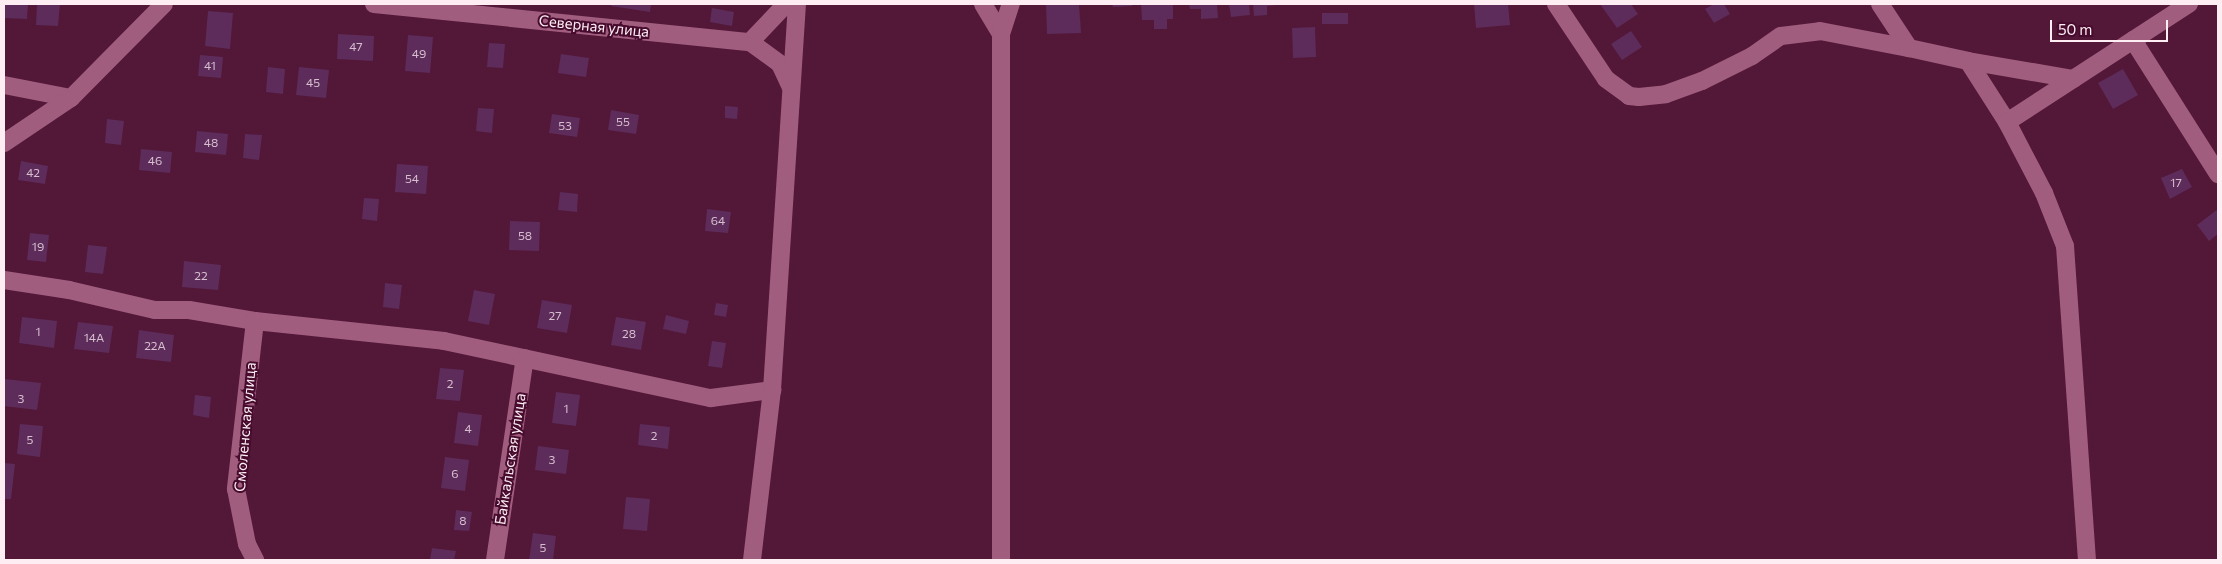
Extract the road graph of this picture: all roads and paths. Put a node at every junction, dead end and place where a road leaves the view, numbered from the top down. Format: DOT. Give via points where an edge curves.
graph roads {
  1 [pos="164,4"];
  2 [pos="374,4"];
  3 [pos="786,4"];
  4 [pos="797,4"];
  5 [pos="983,4"];
  6 [pos="1012,4"];
  7 [pos="1556,4"];
  8 [pos="1880,4"];
  9 [pos="2190,4"];
  10 [pos="1001,34"];
  11 [pos="2132,40"];
  12 [pos="750,42"];
  13 [pos="1909,48"];
  14 [pos="1968,61"];
  15 [pos="2073,79"];
  16 [pos="4,85"];
  17 [pos="792,89"];
  18 [pos="71,98"];
  19 [pos="2007,122"];
  20 [pos="4,143"];
  21 [pos="2212,154"];
  22 [pos="2218,174"];
  23 [pos="4,280"];
  24 [pos="255,321"];
  25 [pos="526,358"];
  26 [pos="772,390"];
  27 [pos="255,560"];
  28 [pos="495,560"];
  29 [pos="752,560"];
  30 [pos="1001,560"];
  31 [pos="2087,560"];
  1 -- 18 [label="street"];
  2 -- 12 [label="street, Северная улица"];
  3 -- 12 [label="street"];
  4 -- 17 [label="street"];
  5 -- 10 [label="street"];
  6 -- 10 [label="street"];
  7 -- 13 [label="street" via="1606,79 1629,96 1666,94 1702,82 1752,56 1781,36 1820,31"];
  8 -- 13 [label="street"];
  9 -- 11 [label="street"];
  10 -- 30 [label="street"];
  11 -- 15 [label="street"];
  11 -- 21 [label="street"];
  12 -- 17 [label="street" via="780,64"];
  13 -- 14 [label="street"];
  14 -- 15 [label="street"];
  14 -- 19 [label="street"];
  15 -- 19 [label="street"];
  16 -- 18 [label="street"];
  17 -- 26 [label="street"];
  18 -- 20 [label="street"];
  19 -- 31 [label="street" via="2044,193 2065,246"];
  21 -- 22 [label="street"];
  23 -- 24 [label="street" via="69,290 155,310 189,310"];
  24 -- 25 [label="street" via="444,341"];
  24 -- 27 [label="street, Смоленская улица" via="236,489 247,544"];
  25 -- 26 [label="street" via="711,398"];
  25 -- 28 [label="street, Байкальская улица"];
  26 -- 29 [label="street"];
}
